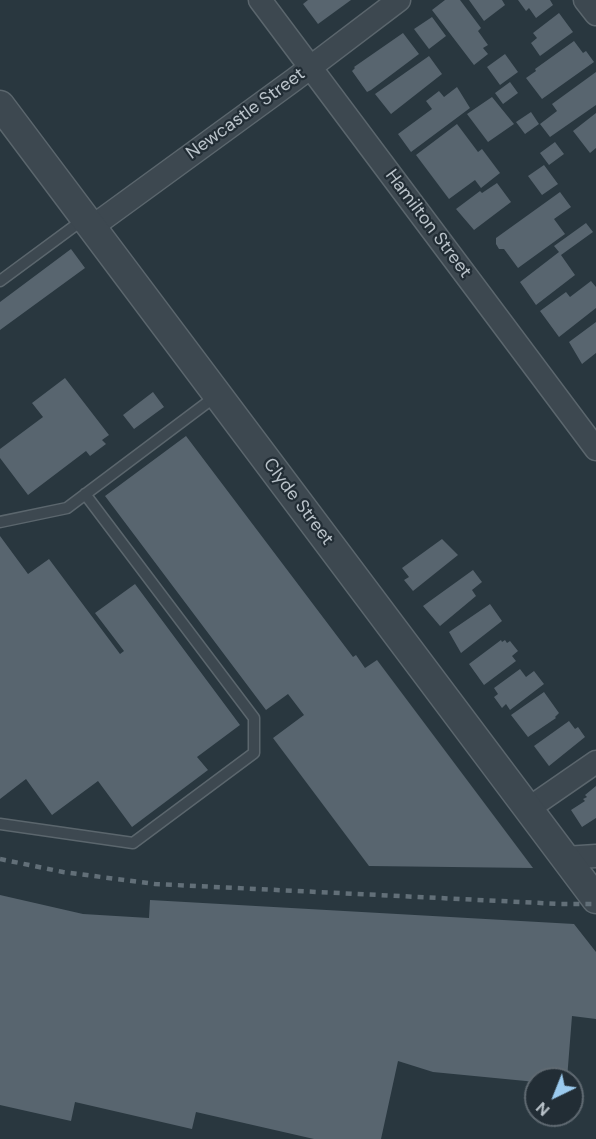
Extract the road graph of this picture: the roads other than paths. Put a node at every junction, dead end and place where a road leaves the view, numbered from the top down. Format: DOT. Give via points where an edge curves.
graph roads {
  1 [pos="260,0"];
  2 [pos="399,0"];
  3 [pos="585,0"];
  4 [pos="596,15"];
  5 [pos="311,67"];
  6 [pos="0,105"];
  7 [pos="88,223"];
  8 [pos="0,281"];
  9 [pos="217,395"];
  10 [pos="596,449"];
  11 [pos="85,494"];
  12 [pos="0,522"];
  13 [pos="596,762"];
  14 [pos="528,809"];
  15 [pos="0,824"];
  16 [pos="596,856"];
  17 [pos="565,858"];
  18 [pos="596,899"];
  1 -- 5 [label="street, Hamilton Street"];
  2 -- 5 [label="street, Newcastle Street"];
  3 -- 4 [label="street"];
  5 -- 7 [label="street, Newcastle Street"];
  5 -- 10 [label="street, Hamilton Street"];
  6 -- 7 [label="street, Clyde Street"];
  7 -- 8 [label="lane"];
  7 -- 9 [label="street, Clyde Street"];
  9 -- 11 [label="lane"];
  9 -- 14 [label="street, Clyde Street"];
  11 -- 12 [label="lane" via="67,508"];
  11 -- 15 [label="lane" via="254,718 254,753 133,843"];
  13 -- 14 [label="street"];
  14 -- 17 [label="street, Clyde Street"];
  16 -- 17 [label="street"];
  17 -- 18 [label="street, Clyde Street"];
}
